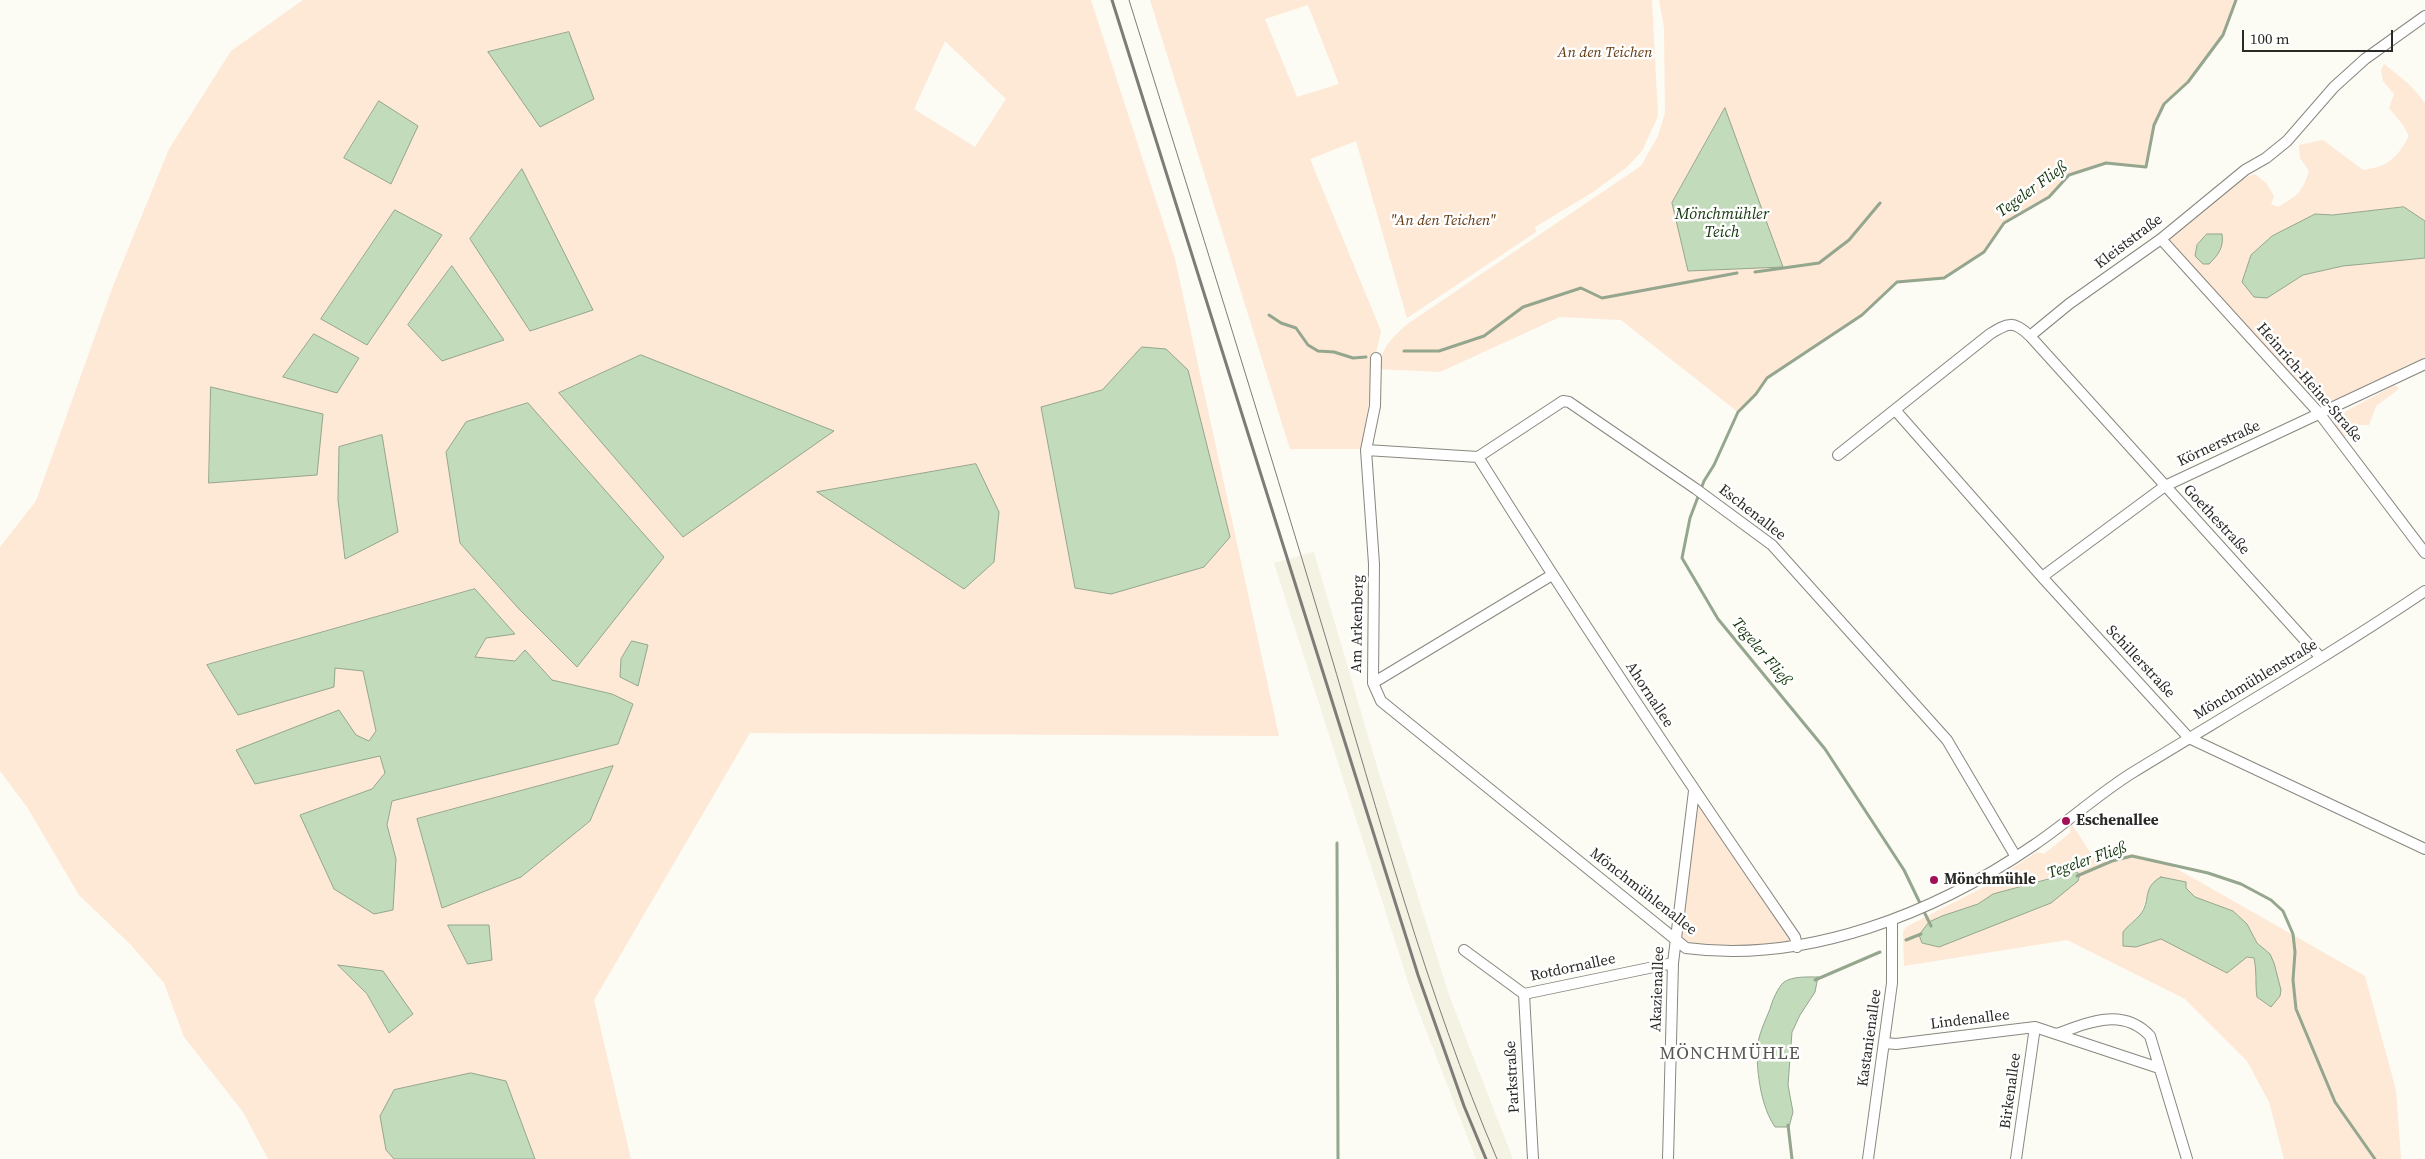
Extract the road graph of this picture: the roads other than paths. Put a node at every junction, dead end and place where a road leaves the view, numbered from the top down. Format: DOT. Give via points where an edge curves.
graph roads {
  1 [pos="2425,16"];
  2 [pos="2161,239"];
  3 [pos="2030,336"];
  4 [pos="1376,358"];
  5 [pos="2425,364"];
  6 [pos="1896,411"];
  7 [pos="2319,413"];
  8 [pos="1366,450"];
  9 [pos="1838,455"];
  10 [pos="1478,457"];
  11 [pos="2165,486"];
  12 [pos="2425,553"];
  13 [pos="1552,575"];
  14 [pos="2042,578"];
  15 [pos="2425,591"];
  16 [pos="2321,658"];
  17 [pos="1373,683"];
  18 [pos="2189,738"];
  19 [pos="1694,791"];
  20 [pos="2101,792"];
  21 [pos="2425,849"];
  22 [pos="2016,857"];
  23 [pos="1892,920"];
  24 [pos="1675,938"];
  25 [pos="1797,947"];
  26 [pos="1464,950"];
  27 [pos="1673,963"];
  28 [pos="1524,994"];
  29 [pos="2035,1027"];
  30 [pos="2057,1034"];
  31 [pos="1886,1043"];
  32 [pos="2159,1068"];
  33 [pos="1533,1159"];
  34 [pos="1668,1159"];
  35 [pos="1868,1159"];
  36 [pos="2016,1159"];
  37 [pos="2187,1159"];
  1 -- 2 [label="street, Kleiststraße" via="2365,59 2334,87 2288,141 2227,184"];
  2 -- 3 [label="street, Kleiststraße" via="2069,304"];
  2 -- 7 [label="street, Heinrich-Heine-Straße"];
  3 -- 6 [label="street" via="2019,326 2006,324"];
  3 -- 11 [label="street, Goethestraße"];
  4 -- 8 [label="street, Am Arkenberg" via="1375,406"];
  5 -- 7 [label="street, Körnerstraße"];
  6 -- 9 [label="street"];
  6 -- 14 [label="street, Schillerstraße"];
  7 -- 11 [label="street, Körnerstraße"];
  7 -- 12 [label="street, Heinrich-Heine-Straße"];
  8 -- 10 [label="street"];
  8 -- 17 [label="street, Am Arkenberg" via="1374,564"];
  10 -- 13 [label="street, Ahornallee"];
  10 -- 22 [label="street, Eschenallee" via="1564,401 1570,402 1706,496 1772,546 1947,740"];
  11 -- 14 [label="street, Körnerstraße"];
  11 -- 16 [label="street, Goethestraße"];
  13 -- 17 [label="street, Am Arkenberg"];
  13 -- 19 [label="street, Ahornallee"];
  14 -- 18 [label="street, Schillerstraße"];
  15 -- 16 [label="street, Mönchmühlenstraße"];
  16 -- 18 [label="street, Mönchmühlenstraße"];
  17 -- 24 [label="street, Mönchmühlenallee" via="1381,701"];
  18 -- 20 [label="street, Mönchmühlenstraße"];
  18 -- 21 [label="street, Schillerstraße"];
  19 -- 24 [label="street, Akazienallee"];
  19 -- 25 [label="street, Ahornallee" via="1795,937"];
  20 -- 22 [label="street, Mönchmühlenallee"];
  22 -- 23 [label="street, Mönchmühlenallee" via="1930,904"];
  23 -- 25 [label="street, Mönchmühlenallee"];
  23 -- 31 [label="street, Kastanienallee" via="1892,983"];
  24 -- 25 [label="street, Mönchmühlenallee" via="1686,948 1711,952"];
  24 -- 27 [label="street, Akazienallee"];
  26 -- 28 [label="street, Rotdornallee"];
  27 -- 28 [label="street, Rotdornallee"];
  27 -- 34 [label="street, Akazienallee"];
  28 -- 33 [label="street, Parkstraße"];
  29 -- 30 [label="street, Lindenallee"];
  29 -- 31 [label="street, Lindenallee"];
  29 -- 36 [label="street, Birkenallee"];
  30 -- 32 [label="street, Lindenallee"];
  30 -- 32 [label="street" via="2085,1024 2124,1019 2140,1026 2150,1036"];
  31 -- 35 [label="street, Kastanienallee"];
  32 -- 37 [label="street"];
}
